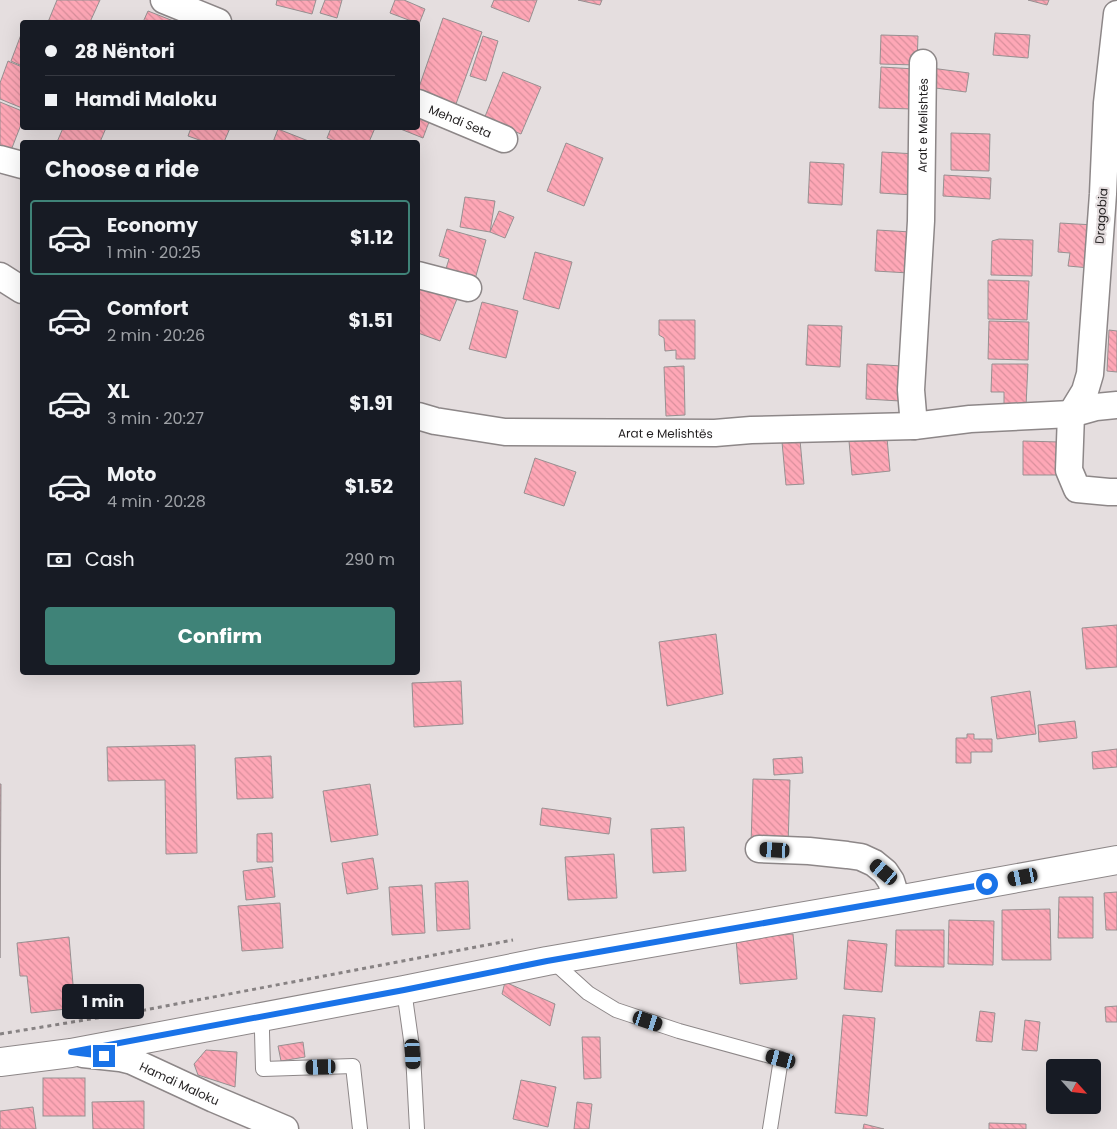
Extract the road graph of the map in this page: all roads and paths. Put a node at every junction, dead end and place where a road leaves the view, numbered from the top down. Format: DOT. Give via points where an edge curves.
graph roads {
  1 [pos="164,0"];
  2 [pos="1117,14"];
  3 [pos="213,20"];
  4 [pos="923,63"];
  5 [pos="420,104"];
  6 [pos="504,139"];
  7 [pos="0,159"];
  8 [pos="20,164"];
  9 [pos="0,276"];
  10 [pos="420,276"];
  11 [pos="468,288"];
  12 [pos="20,289"];
  13 [pos="1117,405"];
  14 [pos="1071,414"];
  15 [pos="420,417"];
  16 [pos="914,426"];
  17 [pos="1117,492"];
  18 [pos="758,849"];
  19 [pos="1117,860"];
  20 [pos="897,900"];
  21 [pos="547,961"];
  22 [pos="404,990"];
  23 [pos="262,1017"];
  24 [pos="71,1052"];
  25 [pos="0,1062"];
  26 [pos="285,1129"];
  27 [pos="360,1129"];
  28 [pos="417,1129"];
  29 [pos="770,1129"];
  1 -- 3 [label="street"];
  2 -- 14 [label="street, Dragobia" via="1107,103 1090,374 1085,391"];
  4 -- 16 [label="street, Arat e Melishtës" via="921,221 911,390"];
  5 -- 6 [label="street, Mehdi Seta"];
  7 -- 8 [label="street"];
  9 -- 12 [label="street"];
  10 -- 11 [label="street"];
  13 -- 14 [label="street, Arat e Melishtës"];
  14 -- 16 [label="street, Arat e Melishtës" via="970,419"];
  14 -- 17 [label="street" via="1069,470 1077,490"];
  15 -- 16 [label="street, Arat e Melishtës" via="505,432 715,433"];
  18 -- 20 [label="street" via="861,857 884,872 891,881"];
  19 -- 20 [label="main road"];
  20 -- 21 [label="main road"];
  21 -- 22 [label="main road"];
  21 -- 29 [label="lane" via="558,965 588,993 616,1010 781,1059"];
  22 -- 23 [label="main road"];
  22 -- 28 [label="lane" via="413,1054"];
  23 -- 24 [label="main road"];
  23 -- 27 [label="lane" via="263,1069 353,1066"];
  24 -- 25 [label="main road"];
  24 -- 26 [label="street, Hamdi Maloku" via="132,1061"];
}
